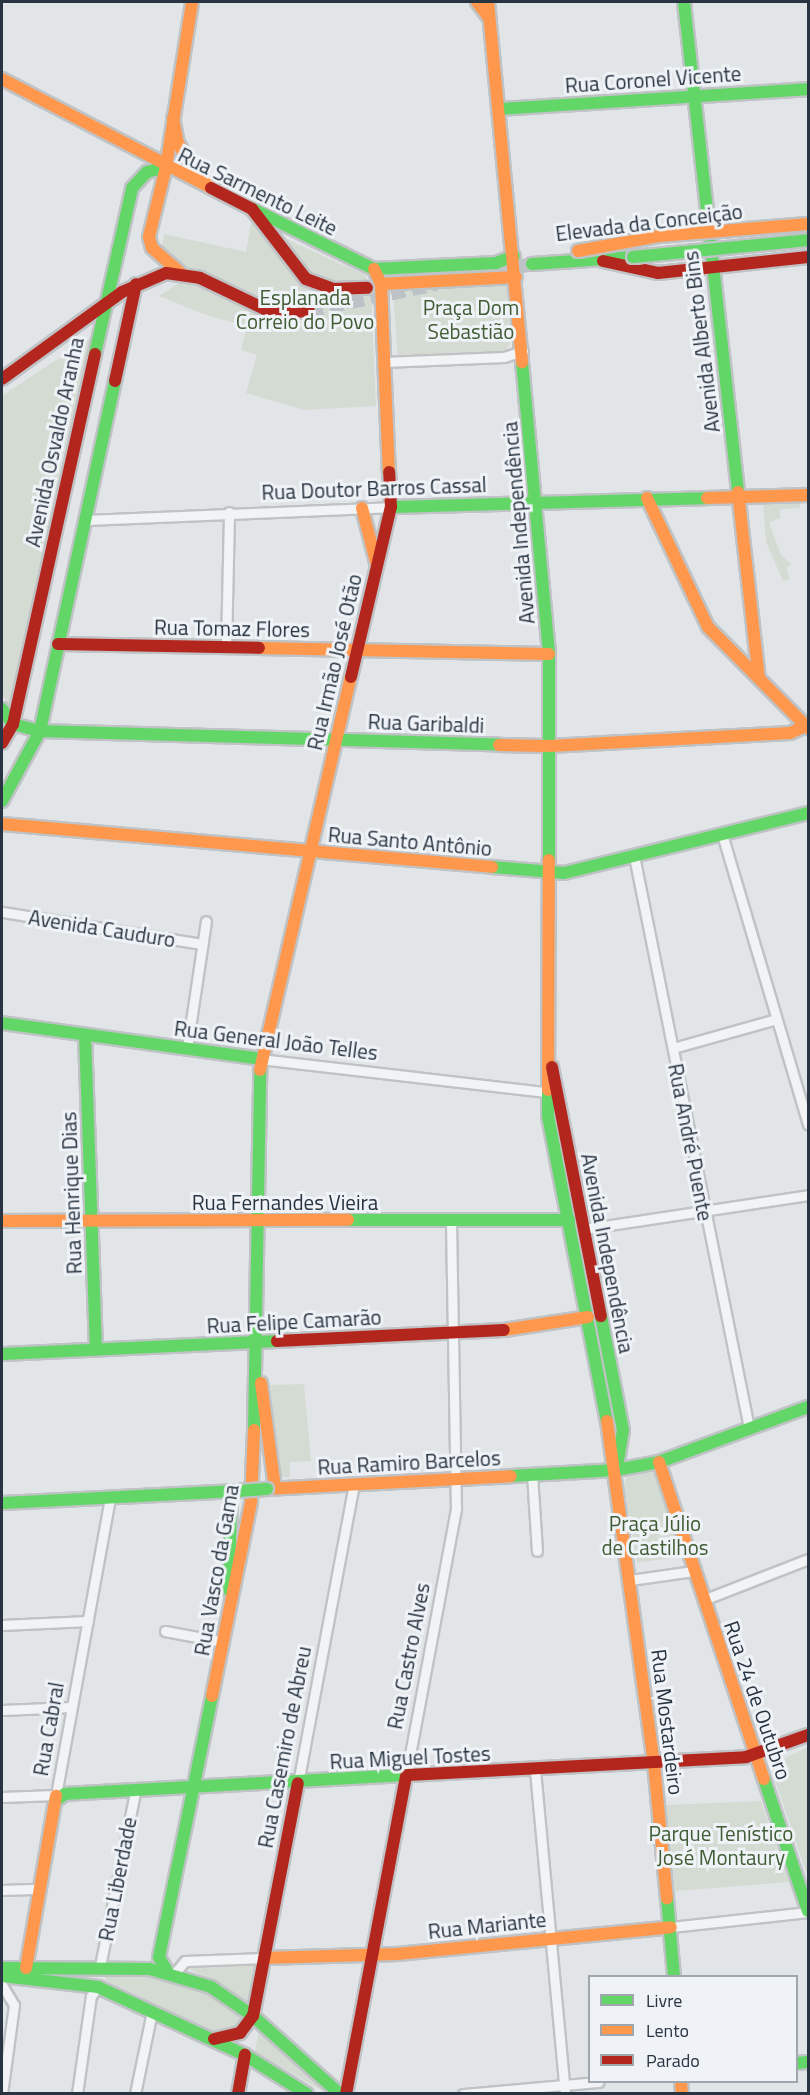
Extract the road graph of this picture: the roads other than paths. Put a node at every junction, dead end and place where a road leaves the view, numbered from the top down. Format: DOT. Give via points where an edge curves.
graph roads {
  1 [pos="192,2"];
  2 [pos="477,2"];
  3 [pos="488,2"];
  4 [pos="684,2"];
  5 [pos="490,19"];
  6 [pos="2,79"];
  7 [pos="808,89"];
  8 [pos="695,96"];
  9 [pos="500,109"];
  10 [pos="173,118"];
  11 [pos="166,167"];
  12 [pos="209,184"];
  13 [pos="252,209"];
  14 [pos="808,224"];
  15 [pos="808,240"];
  16 [pos="513,255"];
  17 [pos="808,257"];
  18 [pos="595,260"];
  19 [pos="374,269"];
  20 [pos="712,269"];
  21 [pos="180,272"];
  22 [pos="516,277"];
  23 [pos="136,284"];
  24 [pos="367,288"];
  25 [pos="385,288"];
  26 [pos="104,306"];
  27 [pos="309,311"];
  28 [pos="75,328"];
  29 [pos="99,328"];
  30 [pos="523,351"];
  31 [pos="384,362"];
  32 [pos="2,379"];
  33 [pos="739,495"];
  34 [pos="808,495"];
  35 [pos="647,498"];
  36 [pos="536,502"];
  37 [pos="391,507"];
  38 [pos="362,508"];
  39 [pos="229,512"];
  40 [pos="85,520"];
  41 [pos="376,563"];
  42 [pos="58,644"];
  43 [pos="226,647"];
  44 [pos="358,650"];
  45 [pos="549,654"];
  46 [pos="759,678"];
  47 [pos="2,710"];
  48 [pos="13,724"];
  49 [pos="808,726"];
  50 [pos="40,731"];
  51 [pos="336,740"];
  52 [pos="2,743"];
  53 [pos="550,746"];
  54 [pos="2,801"];
  55 [pos="808,813"];
  56 [pos="2,824"];
  57 [pos="722,834"];
  58 [pos="312,853"];
  59 [pos="634,856"];
  60 [pos="548,873"];
  61 [pos="2,912"];
  62 [pos="206,921"];
  63 [pos="202,944"];
  64 [pos="776,1019"];
  65 [pos="2,1023"];
  66 [pos="85,1035"];
  67 [pos="547,1043"];
  68 [pos="187,1048"];
  69 [pos="673,1048"];
  70 [pos="260,1059"];
  71 [pos="546,1092"];
  72 [pos="808,1125"];
  73 [pos="808,1196"];
  74 [pos="704,1211"];
  75 [pos="569,1220"];
  76 [pos="2,1221"];
  77 [pos="451,1221"];
  78 [pos="91,1222"];
  79 [pos="258,1222"];
  80 [pos="584,1229"];
  81 [pos="588,1317"];
  82 [pos="455,1333"];
  83 [pos="257,1341"];
  84 [pos="96,1349"];
  85 [pos="2,1353"];
  86 [pos="257,1363"];
  87 [pos="808,1407"];
  88 [pos="749,1428"];
  89 [pos="661,1467"];
  90 [pos="616,1470"];
  91 [pos="532,1474"];
  92 [pos="458,1478"];
  93 [pos="354,1484"];
  94 [pos="618,1484"];
  95 [pos="271,1489"];
  96 [pos="233,1491"];
  97 [pos="110,1497"];
  98 [pos="2,1503"];
  99 [pos="537,1551"];
  100 [pos="808,1559"];
  101 [pos="693,1571"];
  102 [pos="630,1580"];
  103 [pos="703,1600"];
  104 [pos="231,1606"];
  105 [pos="88,1621"];
  106 [pos="2,1625"];
  107 [pos="165,1631"];
  108 [pos="224,1641"];
  109 [pos="72,1707"];
  110 [pos="2,1710"];
  111 [pos="808,1735"];
  112 [pos="756,1756"];
  113 [pos="654,1764"];
  114 [pos="535,1770"];
  115 [pos="406,1776"];
  116 [pos="298,1783"];
  117 [pos="195,1789"];
  118 [pos="135,1792"];
  119 [pos="59,1795"];
  120 [pos="2,1797"];
  121 [pos="39,1889"];
  122 [pos="2,1890"];
  123 [pos="808,1912"];
  124 [pos="671,1927"];
  125 [pos="549,1938"];
  126 [pos="373,1955"];
  127 [pos="264,1958"];
  128 [pos="100,1966"];
  129 [pos="2,1968"];
  130 [pos="26,1968"];
  131 [pos="171,1973"];
  132 [pos="674,1975"];
  133 [pos="2,1976"];
  134 [pos="2,1985"];
  135 [pos="98,1987"];
  136 [pos="152,2011"];
  137 [pos="253,2016"];
  138 [pos="210,2038"];
  139 [pos="245,2055"];
  140 [pos="593,2083"];
  141 [pos="565,2089"];
  142 [pos="2,2091"];
  143 [pos="77,2094"];
  144 [pos="135,2094"];
  145 [pos="238,2094"];
  146 [pos="307,2094"];
  147 [pos="340,2094"];
  148 [pos="346,2094"];
  149 [pos="463,2094"];
  1 -- 10 [label="main road"];
  2 -- 5 [label="main road"];
  3 -- 5 [label="main road, Avenida Independência"];
  4 -- 8 [label="main road, Avenida Alberto Bins"];
  5 -- 9 [label="main road, Avenida Independência"];
  6 -- 11 [label="main road, Rua Sarmento Leite"];
  7 -- 8 [label="main road, Rua Coronel Vicente"];
  8 -- 9 [label="main road, Rua Coronel Vicente"];
  8 -- 20 [label="main road, Avenida Alberto Bins"];
  9 -- 16 [label="main road, Avenida Independência"];
  10 -- 11 [label="main road"];
  10 -- 12 [label="main road" via="178,143 189,165"];
  11 -- 12 [label="main road, Rua Sarmento Leite"];
  11 -- 21 [label="main road" via="149,237 153,248"];
  11 -- 26 [label="main road, Avenida Osvaldo Aranha" via="147,172 132,188"];
  12 -- 13 [label="main road, Rua Sarmento Leite"];
  13 -- 19 [label="main road, Rua Sarmento Leite"];
  13 -- 24 [label="main road" via="306,279 333,289"];
  14 -- 18 [label="main road, Elevada da Conceição, bridge" via="659,236 532,260"];
  15 -- 18 [label="main road, Elevada da Conceição, bridge"];
  16 -- 19 [label="main road, Rua Sarmento Leite" via="496,263"];
  16 -- 22 [label="main road, Avenida Independência"];
  17 -- 20 [label="main road" via="725,263"];
  18 -- 20 [label="main road" via="658,273"];
  19 -- 25 [label="main road, Rua Irmão José Otão"];
  20 -- 33 [label="main road, Avenida Alberto Bins"];
  21 -- 23 [label="main road" via="151,276"];
  21 -- 27 [label="main road" via="224,287 273,313"];
  22 -- 25 [label="main road"];
  22 -- 30 [label="main road, Avenida Independência"];
  23 -- 26 [label="main road"];
  23 -- 40 [label="main road"];
  25 -- 31 [label="main road, Rua Irmão José Otão"];
  26 -- 28 [label="main road"];
  26 -- 29 [label="main road, Avenida Osvaldo Aranha"];
  28 -- 29 [label="main road"];
  28 -- 32 [label="main road"];
  29 -- 48 [label="main road, Avenida Osvaldo Aranha"];
  30 -- 31 [label="street" via="504,357"];
  30 -- 36 [label="main road, Avenida Independência"];
  31 -- 37 [label="main road, Rua Irmão José Otão"];
  33 -- 34 [label="main road, Rua Doutor Barros Cassal"];
  33 -- 35 [label="main road, Rua Doutor Barros Cassal"];
  33 -- 46 [label="main road, Avenida Alberto Bins"];
  35 -- 36 [label="main road, Rua Doutor Barros Cassal"];
  35 -- 46 [label="main road" via="708,627"];
  36 -- 37 [label="main road, Rua Doutor Barros Cassal"];
  36 -- 45 [label="main road, Avenida Independência"];
  37 -- 38 [label="street, Rua Doutor Barros Cassal"];
  37 -- 41 [label="main road, Rua Irmão José Otão"];
  38 -- 39 [label="street, Rua Doutor Barros Cassal"];
  38 -- 41 [label="main road"];
  39 -- 40 [label="street, Rua Doutor Barros Cassal"];
  39 -- 43 [label="street"];
  40 -- 42 [label="main road"];
  41 -- 44 [label="main road, Rua Irmão José Otão"];
  42 -- 43 [label="main road, Rua Tomaz Flores"];
  42 -- 50 [label="main road"];
  43 -- 44 [label="main road, Rua Tomaz Flores"];
  44 -- 45 [label="main road, Rua Tomaz Flores"];
  44 -- 51 [label="main road, Rua Irmão José Otão"];
  45 -- 53 [label="main road, Avenida Independência"];
  46 -- 49 [label="main road"];
  47 -- 48 [label="main road"];
  48 -- 50 [label="main road, Rua Garibaldi"];
  48 -- 52 [label="main road, Avenida Osvaldo Aranha"];
  49 -- 53 [label="main road, Rua Garibaldi" via="790,733"];
  50 -- 51 [label="main road, Rua Garibaldi"];
  50 -- 54 [label="main road"];
  51 -- 53 [label="main road, Rua Garibaldi"];
  51 -- 58 [label="main road, Rua Irmão José Otão"];
  53 -- 60 [label="main road, Avenida Independência"];
  55 -- 57 [label="main road, Rua Santo Antônio"];
  56 -- 58 [label="main road, Rua Santo Antônio"];
  57 -- 59 [label="main road, Rua Santo Antônio"];
  57 -- 64 [label="street"];
  58 -- 60 [label="main road, Rua Santo Antônio"];
  58 -- 70 [label="main road, Rua Irmão José Otão"];
  59 -- 60 [label="main road, Rua Santo Antônio" via="564,873"];
  59 -- 69 [label="street, Rua André Puente"];
  60 -- 67 [label="main road, Avenida Independência"];
  61 -- 63 [label="street, Avenida Cauduro"];
  62 -- 63 [label="street, Avenida Cauduro"];
  63 -- 68 [label="street, Avenida Cauduro"];
  64 -- 69 [label="street"];
  64 -- 72 [label="street"];
  65 -- 66 [label="main road, Rua General João Telles"];
  66 -- 68 [label="main road, Rua General João Telles"];
  66 -- 78 [label="main road, Rua Henrique Dias"];
  67 -- 71 [label="main road, Avenida Independência"];
  67 -- 80 [label="main road, Avenida Independência"];
  68 -- 70 [label="main road, Rua General João Telles"];
  69 -- 74 [label="street, Rua André Puente"];
  70 -- 71 [label="street, Rua General João Telles"];
  70 -- 79 [label="main road, Rua Vasco da Gama"];
  71 -- 75 [label="main road, Avenida Independência"];
  73 -- 74 [label="street"];
  74 -- 80 [label="street"];
  74 -- 88 [label="street, Rua André Puente"];
  75 -- 77 [label="main road, Rua Fernandes Vieira"];
  75 -- 81 [label="main road, Avenida Independência"];
  76 -- 78 [label="main road, Rua Fernandes Vieira"];
  77 -- 79 [label="main road, Rua Fernandes Vieira"];
  77 -- 82 [label="street, Rua Castro Alves"];
  78 -- 79 [label="main road, Rua Fernandes Vieira"];
  78 -- 84 [label="main road, Rua Henrique Dias"];
  79 -- 83 [label="main road, Rua Vasco da Gama"];
  80 -- 90 [label="main road, Avenida Independência" via="623,1430"];
  81 -- 82 [label="main road, Rua Felipe Camarão" via="514,1330"];
  81 -- 90 [label="main road, Avenida Independência"];
  82 -- 83 [label="main road, Rua Felipe Camarão"];
  82 -- 92 [label="street, Rua Castro Alves"];
  83 -- 84 [label="main road, Rua Felipe Camarão"];
  83 -- 86 [label="main road, Rua Vasco da Gama"];
  84 -- 85 [label="main road, Rua Felipe Camarão"];
  86 -- 95 [label="main road" via="269,1421"];
  86 -- 104 [label="main road, Rua Vasco da Gama" via="251,1502"];
  87 -- 88 [label="main road, Rua Ramiro Barcelos"];
  88 -- 89 [label="main road, Rua Ramiro Barcelos"];
  89 -- 90 [label="main road, Rua Ramiro Barcelos"];
  89 -- 94 [label="main road, Rua Ramiro Barcelos" via="627,1473"];
  89 -- 101 [label="main road"];
  90 -- 91 [label="main road, Rua Ramiro Barcelos"];
  90 -- 94 [label="main road, Avenida Independência"];
  91 -- 92 [label="main road, Rua Ramiro Barcelos"];
  91 -- 99 [label="street"];
  92 -- 93 [label="main road, Rua Ramiro Barcelos"];
  92 -- 115 [label="street, Rua Castro Alves" via="456,1509"];
  93 -- 95 [label="main road, Rua Ramiro Barcelos"];
  93 -- 116 [label="street, Rua Casemiro de Abreu"];
  94 -- 102 [label="main road, Avenida Independência"];
  95 -- 96 [label="main road, Rua Ramiro Barcelos, bridge"];
  96 -- 97 [label="main road, Rua Ramiro Barcelos"];
  96 -- 104 [label="main road" via="227,1560"];
  97 -- 98 [label="main road, Rua Ramiro Barcelos"];
  97 -- 105 [label="street, Rua Cabral"];
  100 -- 103 [label="street"];
  101 -- 102 [label="street"];
  101 -- 103 [label="main road, Rua 24 de Outubro"];
  102 -- 113 [label="main road, Rua Mostardeiro"];
  103 -- 112 [label="main road, Rua 24 de Outubro"];
  104 -- 108 [label="main road, Rua Vasco da Gama"];
  105 -- 106 [label="street"];
  105 -- 109 [label="street, Rua Cabral"];
  107 -- 108 [label="street"];
  108 -- 117 [label="main road, Rua Vasco da Gama"];
  109 -- 110 [label="street"];
  109 -- 119 [label="street, Rua Cabral"];
  111 -- 112 [label="main road, Rua Miguel Tostes"];
  112 -- 113 [label="main road, Rua Miguel Tostes"];
  112 -- 123 [label="main road, Rua 24 de Outubro"];
  113 -- 114 [label="main road, Rua Miguel Tostes"];
  113 -- 124 [label="main road, Rua Mostardeiro"];
  114 -- 115 [label="main road, Rua Miguel Tostes"];
  114 -- 125 [label="street"];
  115 -- 116 [label="main road, Rua Miguel Tostes"];
  115 -- 126 [label="main road, Rua Castro Alves"];
  116 -- 117 [label="main road, Rua Miguel Tostes"];
  116 -- 127 [label="main road, Rua Casemiro de Abreu"];
  117 -- 118 [label="main road, Rua Miguel Tostes"];
  117 -- 131 [label="main road, Rua Vasco da Gama" via="159,1957"];
  118 -- 119 [label="main road, Rua Miguel Tostes"];
  118 -- 128 [label="street, Rua Liberdade"];
  119 -- 120 [label="street, Rua Miguel Tostes"];
  119 -- 121 [label="main road, Rua Cabral"];
  121 -- 122 [label="street"];
  121 -- 130 [label="main road, Rua Cabral"];
  123 -- 124 [label="street, Rua Mariante"];
  124 -- 125 [label="main road, Rua Mariante"];
  124 -- 132 [label="main road, Rua Mostardeiro"];
  125 -- 126 [label="main road, Rua Mariante"];
  125 -- 141 [label="street"];
  126 -- 127 [label="main road, Rua Mariante"];
  126 -- 148 [label="main road, Rua Castro Alves"];
  127 -- 131 [label="street, Rua Mariante" via="186,1961"];
  127 -- 137 [label="main road, Rua Casemiro de Abreu"];
  128 -- 130 [label="main road"];
  128 -- 131 [label="main road"];
  129 -- 130 [label="main road"];
  131 -- 137 [label="main road" via="211,1987"];
  133 -- 135 [label="main road"];
  134 -- 142 [label="street" via="14,2005"];
  135 -- 136 [label="main road"];
  135 -- 143 [label="street" via="91,1996"];
  136 -- 138 [label="main road"];
  136 -- 144 [label="street"];
  137 -- 138 [label="main road" via="248,2026 231,2038"];
  137 -- 147 [label="main road"];
  138 -- 139 [label="main road"];
  139 -- 145 [label="main road"];
  139 -- 146 [label="main road"];
  140 -- 141 [label="street"];
  141 -- 149 [label="street"];
}
